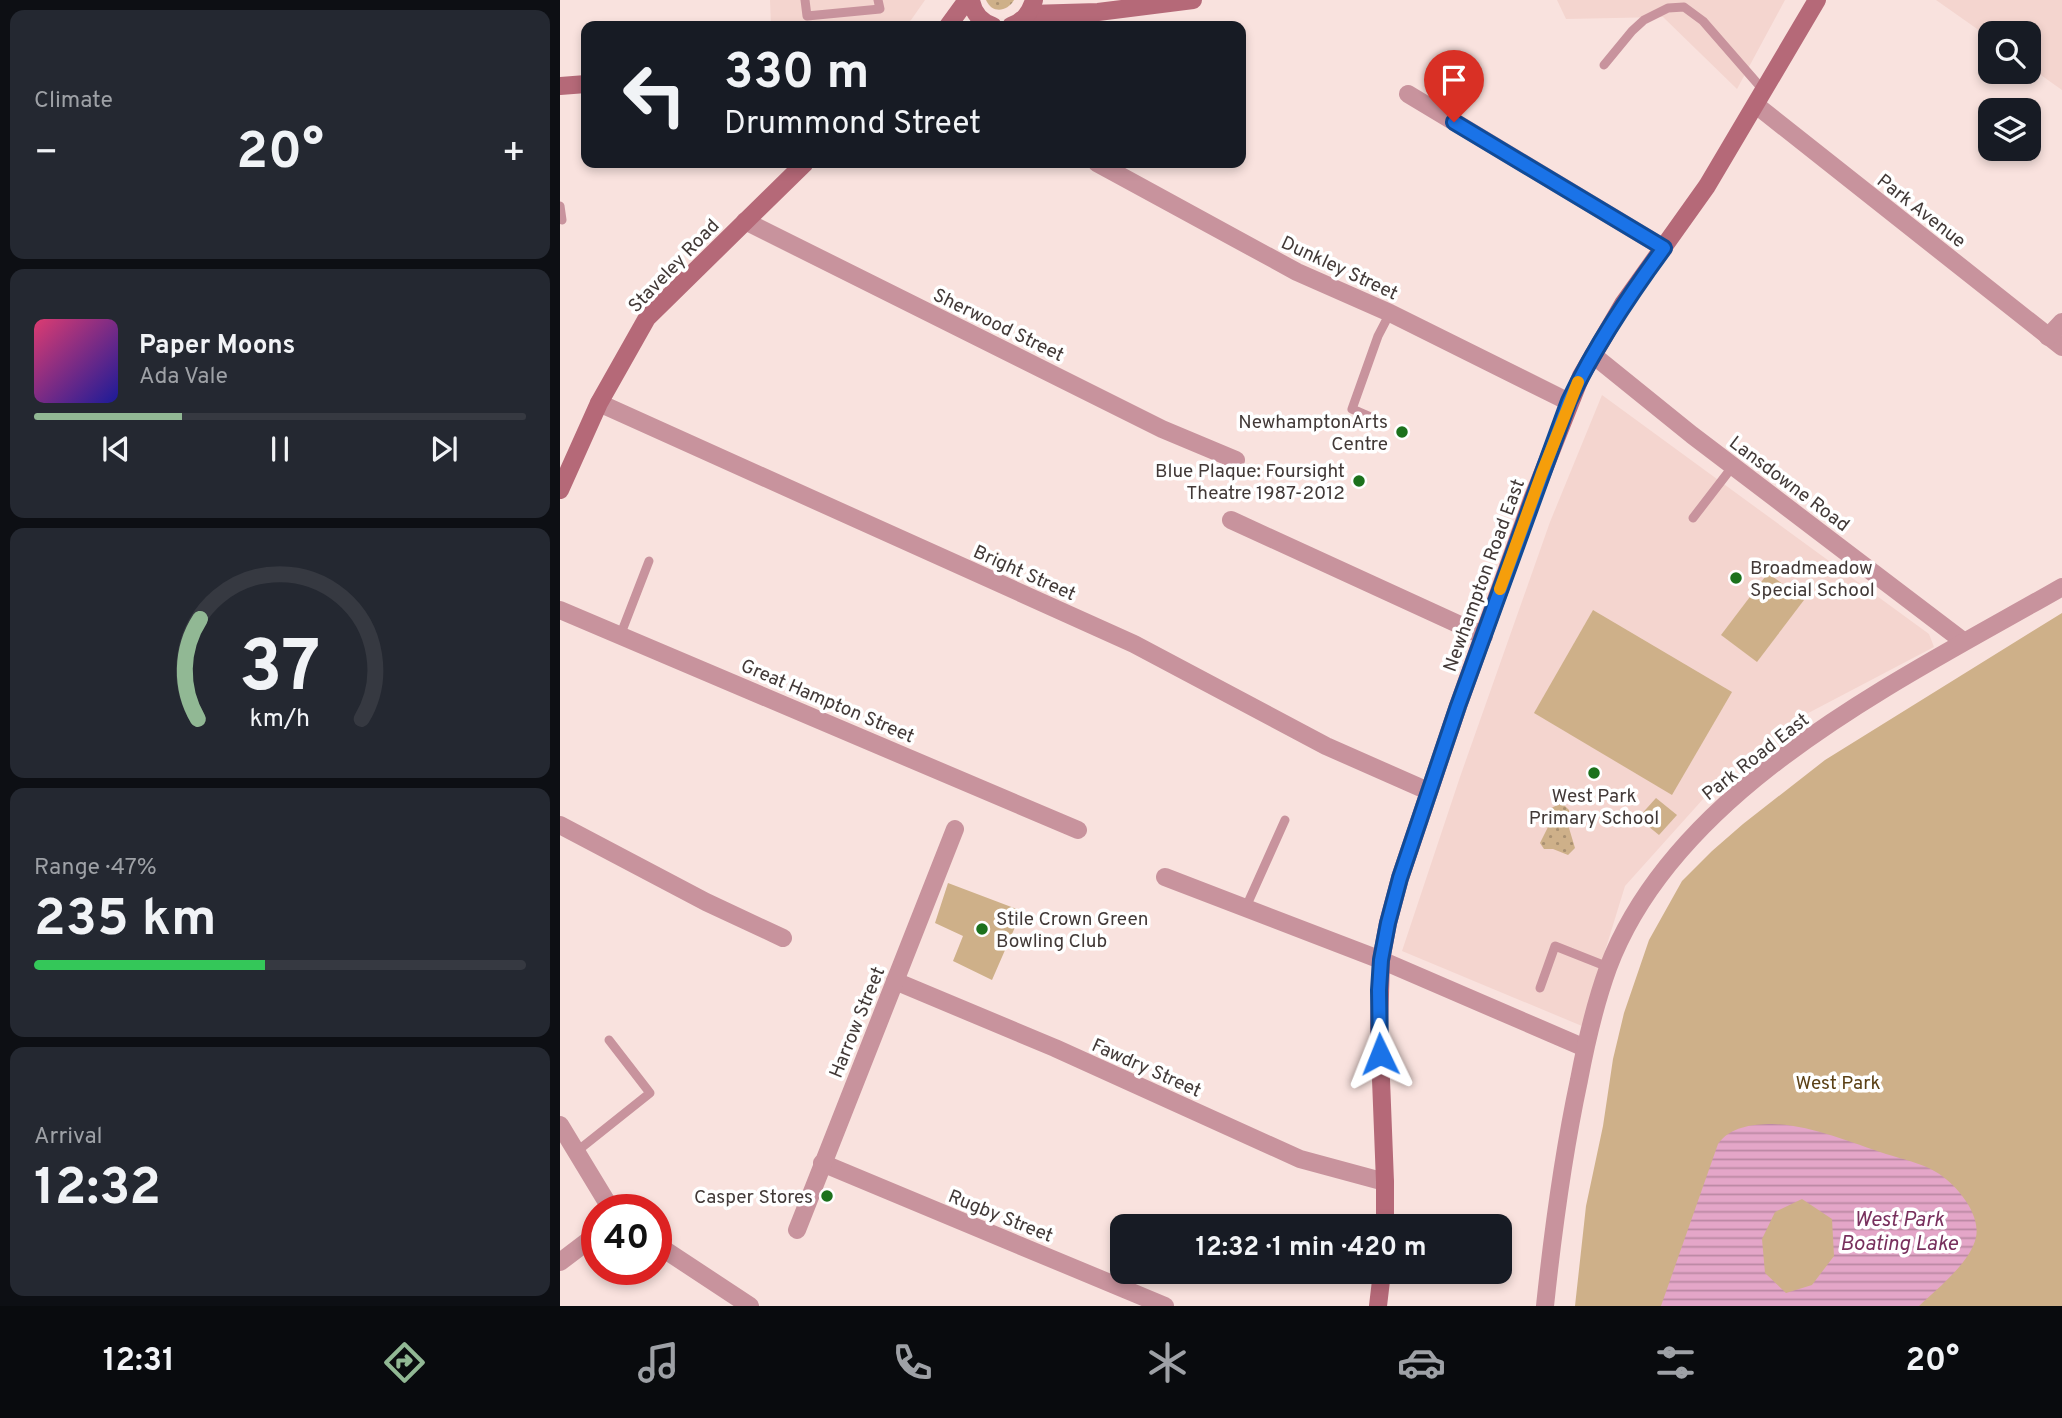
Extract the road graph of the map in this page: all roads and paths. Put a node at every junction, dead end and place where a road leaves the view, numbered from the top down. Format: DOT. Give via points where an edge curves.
graph roads {
  1 [pos="806,0"];
  2 [pos="878,0"];
  3 [pos="969,0"];
  4 [pos="1061,0"];
  5 [pos="1193,0"];
  6 [pos="1816,0"];
  7 [pos="1031,7"];
  8 [pos="1098,12"];
  9 [pos="952,21"];
  10 [pos="984,21"];
  11 [pos="1604,65"];
  12 [pos="581,84"];
  13 [pos="560,86"];
  14 [pos="1408,94"];
  15 [pos="1760,98"];
  16 [pos="800,168"];
  17 [pos="1106,168"];
  18 [pos="560,206"];
  19 [pos="562,220"];
  20 [pos="745,221"];
  21 [pos="1664,248"];
  22 [pos="1390,313"];
  23 [pos="2062,322"];
  24 [pos="2055,342"];
  25 [pos="1593,355"];
  26 [pos="1569,401"];
  27 [pos="599,403"];
  28 [pos="1382,422"];
  29 [pos="1236,460"];
  30 [pos="1733,466"];
  31 [pos="560,490"];
  32 [pos="1693,518"];
  33 [pos="1231,520"];
  34 [pos="649,561"];
  35 [pos="2062,586"];
  36 [pos="560,611"];
  37 [pos="620,636"];
  38 [pos="1484,636"];
  39 [pos="1963,641"];
  40 [pos="1428,790"];
  41 [pos="1284,820"];
  42 [pos="560,825"];
  43 [pos="955,830"];
  44 [pos="1078,830"];
  45 [pos="1165,877"];
  46 [pos="1246,907"];
  47 [pos="783,938"];
  48 [pos="1381,960"];
  49 [pos="1608,967"];
  50 [pos="895,981"];
  51 [pos="1540,988"];
  52 [pos="609,1040"];
  53 [pos="1585,1048"];
  54 [pos="560,1125"];
  55 [pos="576,1152"];
  56 [pos="822,1164"];
  57 [pos="1385,1182"];
  58 [pos="602,1194"];
  59 [pos="1385,1214"];
  60 [pos="797,1230"];
  61 [pos="581,1246"];
  62 [pos="672,1255"];
  63 [pos="560,1262"];
  64 [pos="1381,1284"];
  65 [pos="750,1306"];
  66 [pos="1165,1306"];
  67 [pos="1378,1306"];
  68 [pos="1545,1306"];
  1 -- 2 [label="lane" via="807,16 880,9"];
  3 -- 9 [label="street"];
  3 -- 10 [label="street"];
  4 -- 8 [label="street"];
  5 -- 8 [label="street"];
  6 -- 15 [label="street, Newhampton Road East"];
  7 -- 8 [label="street"];
  11 -- 15 [label="lane" via="1644,20 1668,8 1684,8 1703,21"];
  12 -- 13 [label="street"];
  14 -- 21 [label="street"];
  15 -- 21 [label="street, Newhampton Road East"];
  15 -- 24 [label="street, Park Avenue"];
  16 -- 20 [label="street, Staveley Road"];
  17 -- 22 [label="street, Dunkley Street" via="1297,272"];
  18 -- 19 [label="lane"];
  20 -- 27 [label="street, Staveley Road" via="648,318"];
  20 -- 29 [label="street, Sherwood Street" via="1162,429"];
  21 -- 25 [label="street, Newhampton Road East"];
  22 -- 26 [label="street, Dunkley Street"];
  22 -- 28 [label="lane" via="1352,409"];
  23 -- 24 [label="street"];
  25 -- 26 [label="street, Newhampton Road East"];
  25 -- 30 [label="street, Lansdowne Road"];
  26 -- 38 [label="street, Newhampton Road East"];
  27 -- 31 [label="street, Staveley Road"];
  27 -- 40 [label="street, Bright Street" via="1134,644 1326,746"];
  30 -- 32 [label="lane"];
  30 -- 39 [label="street, Lansdowne Road"];
  33 -- 38 [label="street"];
  34 -- 37 [label="lane"];
  35 -- 39 [label="street, Park Road East"];
  36 -- 37 [label="street, Great Hampton Street"];
  37 -- 44 [label="street, Great Hampton Street"];
  38 -- 40 [label="street, Newhampton Road East"];
  39 -- 49 [label="street, Park Road East" via="1796,748 1708,819 1645,894"];
  40 -- 48 [label="street, Newhampton Road East"];
  41 -- 46 [label="lane"];
  42 -- 47 [label="street"];
  43 -- 50 [label="street, Harrow Street"];
  45 -- 46 [label="street"];
  46 -- 48 [label="street"];
  48 -- 53 [label="street"];
  48 -- 57 [label="street, Newhampton Road East"];
  49 -- 51 [label="lane" via="1555,946"];
  49 -- 53 [label="street, Park Road East"];
  50 -- 56 [label="street, Harrow Street"];
  50 -- 57 [label="street, Fawdry Street" via="1300,1159"];
  52 -- 55 [label="lane" via="650,1093"];
  53 -- 68 [label="street, Park Road East" via="1564,1152"];
  54 -- 55 [label="street"];
  55 -- 58 [label="street"];
  56 -- 60 [label="street, Harrow Street"];
  56 -- 66 [label="street, Rugby Street"];
  57 -- 59 [label="street, Newhampton Road East"];
  61 -- 63 [label="street"];
  62 -- 65 [label="street"];
  64 -- 67 [label="street"];
}
